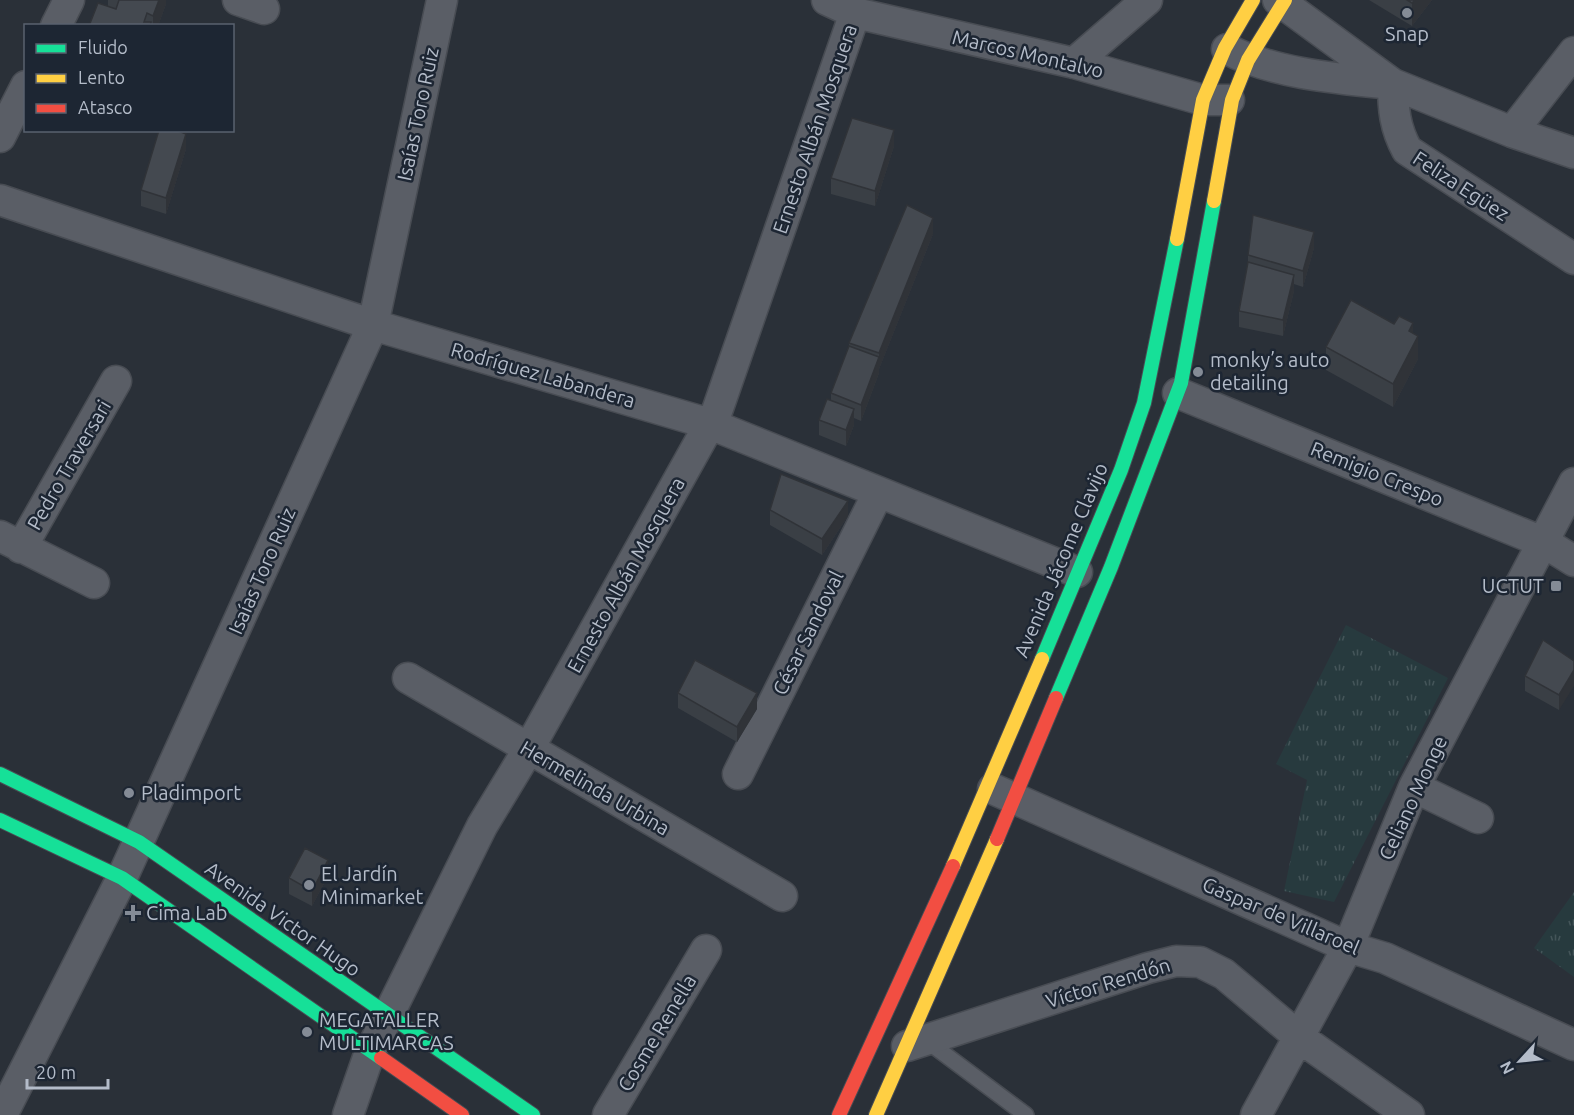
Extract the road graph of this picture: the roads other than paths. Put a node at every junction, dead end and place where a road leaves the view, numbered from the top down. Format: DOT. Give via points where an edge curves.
graph roads {
  1 [pos="69,0"];
  2 [pos="442,0"];
  3 [pos="827,0"];
  4 [pos="1147,0"];
  5 [pos="1274,1"];
  6 [pos="855,14"];
  7 [pos="57,24"];
  8 [pos="1574,52"];
  9 [pos="1237,54"];
  10 [pos="1074,63"];
  11 [pos="1393,84"];
  12 [pos="24,91"];
  13 [pos="1217,100"];
  14 [pos="1512,132"];
  15 [pos="0,137"];
  16 [pos="1574,153"];
  17 [pos="0,200"];
  18 [pos="1574,259"];
  19 [pos="373,325"];
  20 [pos="116,381"];
  21 [pos="1178,393"];
  22 [pos="710,424"];
  23 [pos="1574,483"];
  24 [pos="878,493"];
  25 [pos="11,542"];
  26 [pos="1545,543"];
  27 [pos="1574,561"];
  28 [pos="1077,572"];
  29 [pos="94,583"];
  30 [pos="408,678"];
  31 [pos="528,750"];
  32 [pos="0,774"];
  33 [pos="738,774"];
  34 [pos="988,786"];
  35 [pos="1414,787"];
  36 [pos="1014,800"];
  37 [pos="1478,818"];
  38 [pos="0,820"];
  39 [pos="139,842"];
  40 [pos="122,878"];
  41 [pos="782,896"];
  42 [pos="1348,947"];
  43 [pos="706,950"];
  44 [pos="387,1017"];
  45 [pos="1300,1038"];
  46 [pos="917,1044"];
  47 [pos="1574,1046"];
  48 [pos="370,1052"];
  49 [pos="2,1115"];
  50 [pos="348,1115"];
  51 [pos="462,1115"];
  52 [pos="533,1115"];
  53 [pos="608,1115"];
  54 [pos="839,1115"];
  55 [pos="876,1115"];
  56 [pos="1026,1115"];
  57 [pos="1256,1115"];
  58 [pos="1409,1115"];
  1 -- 7 [label="street"];
  2 -- 19 [label="street, Isaías Toro Ruiz"];
  3 -- 6 [label="street, Marcos Montalvo"];
  4 -- 10 [label="street"];
  5 -- 9 [label="street, Avenida Jácome Clavijo"];
  5 -- 9 [label="street, Avenida Jácome Clavijo"];
  5 -- 11 [label="street"];
  6 -- 10 [label="street, Marcos Montalvo"];
  6 -- 22 [label="street, Ernesto Albán Mosquera"];
  8 -- 14 [label="street"];
  9 -- 11 [label="street" via="1348,80"];
  9 -- 13 [label="street, Avenida Jácome Clavijo"];
  9 -- 13 [label="street, Avenida Jácome Clavijo"];
  10 -- 13 [label="street, Marcos Montalvo"];
  11 -- 14 [label="street"];
  11 -- 18 [label="street, Feliza Egüez" via="1397,131 1407,150"];
  12 -- 15 [label="street"];
  13 -- 21 [label="street, Avenida Jácome Clavijo"];
  13 -- 28 [label="street, Avenida Jácome Clavijo" via="1144,404 1121,470"];
  14 -- 16 [label="street"];
  17 -- 19 [label="street, Rodríguez Labandera"];
  19 -- 22 [label="street, Rodríguez Labandera"];
  19 -- 39 [label="street, Isaías Toro Ruiz"];
  20 -- 25 [label="street, Pedro Traversari"];
  21 -- 26 [label="street, Remigio Crespo"];
  21 -- 36 [label="street, Avenida Jácome Clavijo"];
  22 -- 24 [label="street, Rodríguez Labandera"];
  22 -- 31 [label="street, Ernesto Albán Mosquera"];
  23 -- 26 [label="street, Celiano Monge"];
  24 -- 28 [label="street, Rodríguez Labandera"];
  24 -- 33 [label="street, César Sandoval"];
  25 -- 29 [label="street"];
  26 -- 27 [label="street, Remigio Crespo"];
  26 -- 35 [label="street, Celiano Monge"];
  28 -- 34 [label="street, Avenida Jácome Clavijo"];
  30 -- 31 [label="street, Hermelinda Urbina"];
  31 -- 41 [label="street, Hermelinda Urbina"];
  31 -- 44 [label="street, Ernesto Albán Mosquera" via="483,825"];
  32 -- 39 [label="street, Avenida Victor Hugo"];
  34 -- 36 [label="street, Gaspar de Villaroel"];
  34 -- 54 [label="street, Avenida Jácome Clavijo"];
  35 -- 37 [label="street"];
  35 -- 42 [label="street, Celiano Monge"];
  36 -- 42 [label="street, Gaspar de Villaroel"];
  36 -- 46 [label="street, Avenida Jácome Clavijo"];
  38 -- 40 [label="street"];
  39 -- 40 [label="street, Isaías Toro Ruiz"];
  39 -- 44 [label="street, Avenida Victor Hugo"];
  40 -- 48 [label="street"];
  40 -- 49 [label="street, Isaías Toro Ruiz"];
  42 -- 45 [label="street, Celiano Monge"];
  42 -- 47 [label="street, Gaspar de Villaroel" via="1385,958"];
  43 -- 53 [label="street, Cosme Renella"];
  44 -- 48 [label="street, Ernesto Albán Mosquera"];
  44 -- 52 [label="street, Avenida Victor Hugo"];
  45 -- 46 [label="street, Víctor Rendón" via="1224,974 1200,962 1176,961"];
  45 -- 57 [label="street, Celiano Monge"];
  45 -- 58 [label="street, Víctor Rendón"];
  46 -- 55 [label="street, Avenida Jácome Clavijo"];
  46 -- 56 [label="lane"];
  48 -- 50 [label="street, Ernesto Albán Mosquera"];
  48 -- 51 [label="street"];
}
